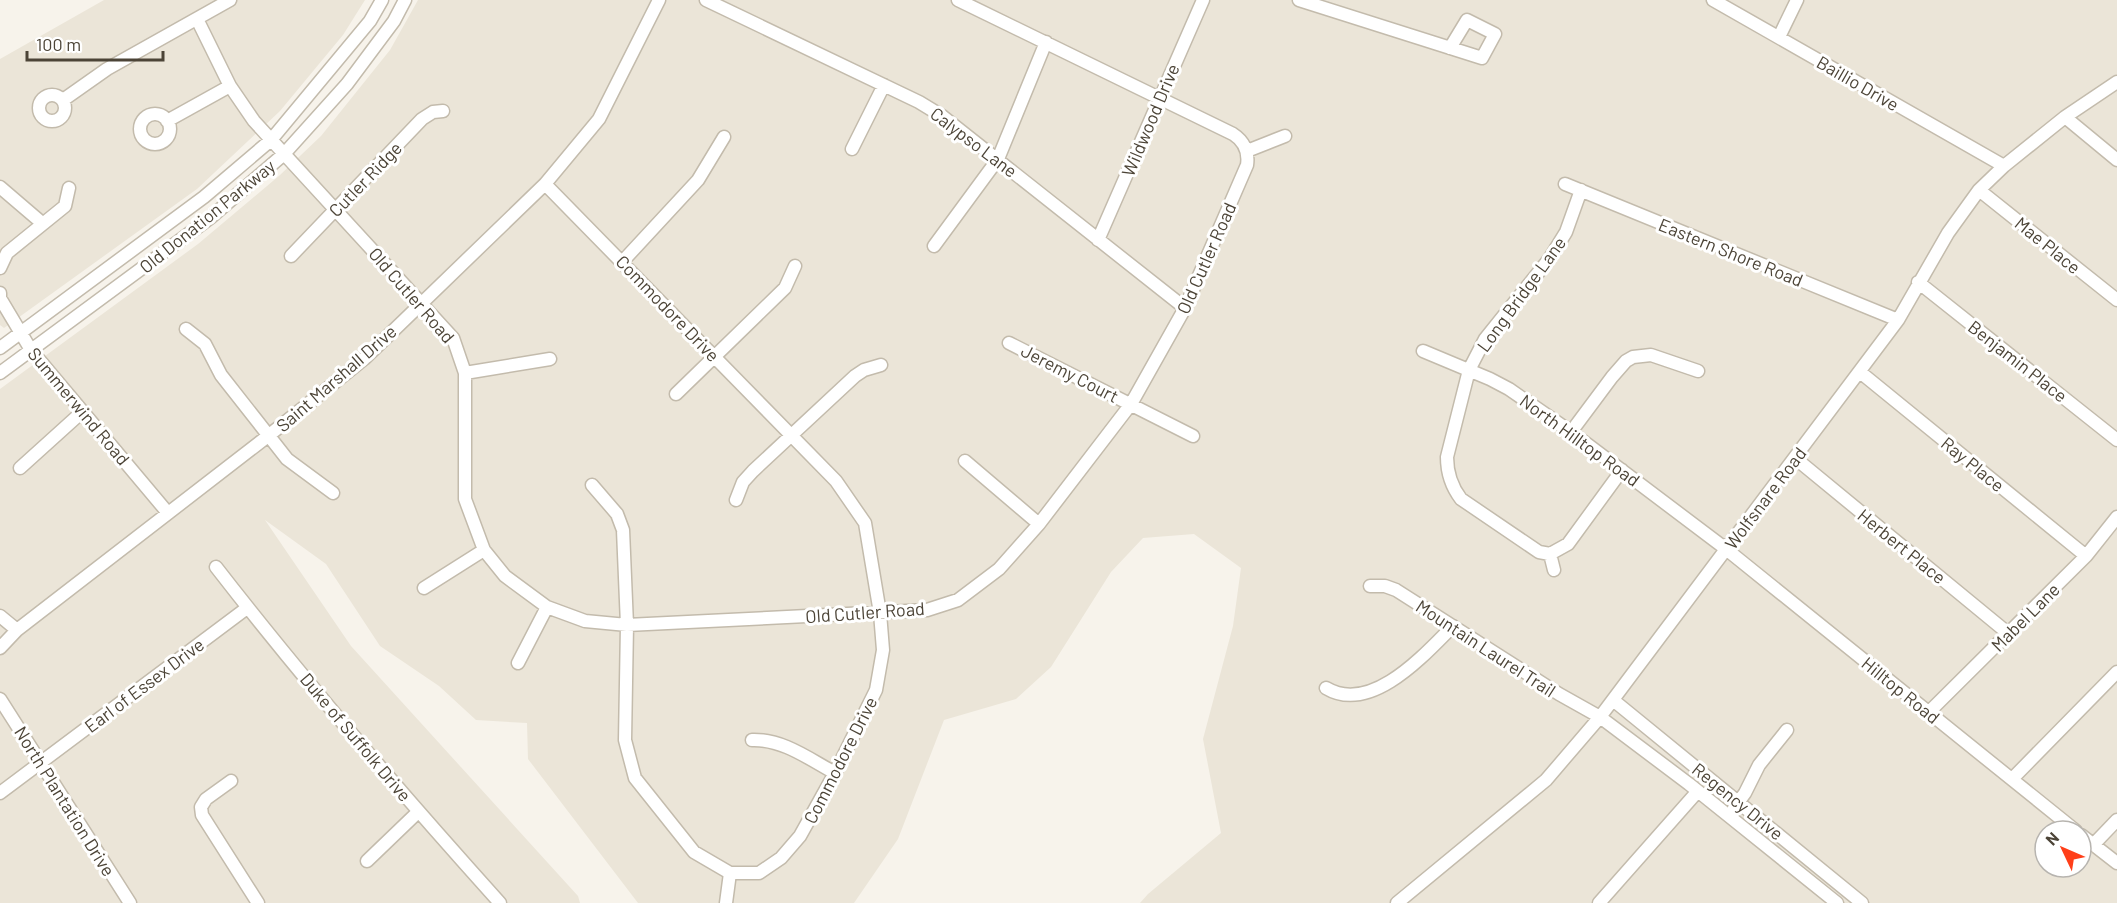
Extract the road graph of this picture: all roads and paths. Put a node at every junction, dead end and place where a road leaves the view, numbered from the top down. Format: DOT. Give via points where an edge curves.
graph roads {
  1 [pos="230,0"];
  2 [pos="382,0"];
  3 [pos="405,0"];
  4 [pos="659,0"];
  5 [pos="706,0"];
  6 [pos="958,0"];
  7 [pos="1203,0"];
  8 [pos="1299,0"];
  9 [pos="1713,0"];
  10 [pos="1797,0"];
  11 [pos="1336,5"];
  12 [pos="197,19"];
  13 [pos="1779,37"];
  14 [pos="1046,42"];
  15 [pos="1450,48"];
  16 [pos="2117,82"];
  17 [pos="884,85"];
  18 [pos="230,86"];
  19 [pos="1159,98"];
  20 [pos="63,100"];
  21 [pos="443,111"];
  22 [pos="2065,117"];
  23 [pos="167,121"];
  24 [pos="1285,136"];
  25 [pos="724,137"];
  26 [pos="270,140"];
  27 [pos="852,149"];
  28 [pos="1246,151"];
  29 [pos="284,154"];
  30 [pos="998,159"];
  31 [pos="2117,160"];
  32 [pos="2004,166"];
  33 [pos="545,184"];
  34 [pos="1565,184"];
  35 [pos="0,187"];
  36 [pos="69,188"];
  37 [pos="1581,190"];
  38 [pos="1979,190"];
  39 [pos="336,209"];
  40 [pos="42,223"];
  41 [pos="1098,240"];
  42 [pos="934,246"];
  43 [pos="291,256"];
  44 [pos="623,261"];
  45 [pos="795,266"];
  46 [pos="0,268"];
  47 [pos="1918,282"];
  48 [pos="0,293"];
  49 [pos="2117,300"];
  50 [pos="422,302"];
  51 [pos="1185,308"];
  52 [pos="1898,320"];
  53 [pos="186,329"];
  54 [pos="20,333"];
  55 [pos="1009,343"];
  56 [pos="0,348"];
  57 [pos="31,350"];
  58 [pos="1423,351"];
  59 [pos="715,356"];
  60 [pos="550,359"];
  61 [pos="881,365"];
  62 [pos="1468,370"];
  63 [pos="1698,372"];
  64 [pos="1860,372"];
  65 [pos="0,373"];
  66 [pos="465,373"];
  67 [pos="676,394"];
  68 [pos="1131,404"];
  69 [pos="82,412"];
  70 [pos="1571,432"];
  71 [pos="791,434"];
  72 [pos="268,436"];
  73 [pos="1193,436"];
  74 [pos="2117,440"];
  75 [pos="1795,458"];
  76 [pos="965,461"];
  77 [pos="20,468"];
  78 [pos="1622,470"];
  79 [pos="592,485"];
  80 [pos="333,493"];
  81 [pos="736,500"];
  82 [pos="168,513"];
  83 [pos="2117,517"];
  84 [pos="1039,524"];
  85 [pos="1726,549"];
  86 [pos="484,550"];
  87 [pos="1551,554"];
  88 [pos="2086,556"];
  89 [pos="216,567"];
  90 [pos="1554,570"];
  91 [pos="1370,586"];
  92 [pos="424,588"];
  93 [pos="247,608"];
  94 [pos="547,608"];
  95 [pos="880,613"];
  96 [pos="0,616"];
  97 [pos="627,625"];
  98 [pos="1453,626"];
  99 [pos="17,630"];
  100 [pos="2009,633"];
  101 [pos="0,648"];
  102 [pos="518,663"];
  103 [pos="2117,672"];
  104 [pos="1326,688"];
  105 [pos="0,699"];
  106 [pos="1613,700"];
  107 [pos="1929,712"];
  108 [pos="1600,717"];
  109 [pos="1786,730"];
  110 [pos="752,740"];
  111 [pos="41,761"];
  112 [pos="1700,771"];
  113 [pos="835,773"];
  114 [pos="2012,779"];
  115 [pos="231,781"];
  116 [pos="1694,788"];
  117 [pos="0,793"];
  118 [pos="1738,802"];
  119 [pos="418,812"];
  120 [pos="1728,815"];
  121 [pos="2061,819"];
  122 [pos="2117,820"];
  123 [pos="2093,845"];
  124 [pos="367,861"];
  125 [pos="2117,863"];
  126 [pos="730,873"];
  127 [pos="1830,877"];
  128 [pos="1820,889"];
  129 [pos="130,903"];
  130 [pos="258,903"];
  131 [pos="500,903"];
  132 [pos="726,903"];
  133 [pos="1397,903"];
  134 [pos="1599,903"];
  135 [pos="1837,903"];
  136 [pos="1862,903"];
  1 -- 12 [label="street"];
  2 -- 26 [label="street, Old Donation Parkway" via="370,21"];
  3 -- 29 [label="street, Old Donation Parkway" via="347,84"];
  4 -- 33 [label="street, Saint Marshall Drive" via="599,119"];
  5 -- 17 [label="street, Calypso Lane"];
  6 -- 14 [label="street"];
  7 -- 19 [label="street, Wildwood Drive"];
  8 -- 11 [label="street"];
  9 -- 13 [label="street, Baillio Drive"];
  10 -- 13 [label="street"];
  11 -- 15 [label="street"];
  12 -- 18 [label="street, Old Cutler Road"];
  12 -- 20 [label="street" via="107,69"];
  13 -- 32 [label="street, Baillio Drive"];
  14 -- 19 [label="street"];
  14 -- 30 [label="street"];
  16 -- 22 [label="street, Wolfsnare Road"];
  17 -- 27 [label="street"];
  17 -- 30 [label="street, Calypso Lane" via="942,116"];
  18 -- 23 [label="street"];
  18 -- 26 [label="street, Old Cutler Road"];
  19 -- 28 [label="street" via="1233,134"];
  19 -- 41 [label="street, Wildwood Drive"];
  21 -- 39 [label="street, Cutler Ridge" via="422,119"];
  22 -- 31 [label="street"];
  22 -- 32 [label="street, Wolfsnare Road"];
  24 -- 28 [label="street"];
  25 -- 44 [label="street" via="698,180"];
  26 -- 29 [label="street, Old Cutler Road"];
  26 -- 54 [label="street, Old Donation Parkway" via="204,197"];
  28 -- 51 [label="street, Old Cutler Road" via="1247,165"];
  29 -- 39 [label="street, Old Cutler Road"];
  29 -- 57 [label="street, Old Donation Parkway" via="210,218"];
  30 -- 41 [label="street, Calypso Lane"];
  30 -- 42 [label="street"];
  32 -- 38 [label="street, Wolfsnare Road"];
  33 -- 44 [label="street, Commodore Drive"];
  33 -- 50 [label="street, Saint Marshall Drive"];
  34 -- 37 [label="street, Eastern Shore Road"];
  35 -- 40 [label="street"];
  36 -- 40 [label="street" via="65,206"];
  37 -- 52 [label="street, Eastern Shore Road"];
  37 -- 62 [label="street, Long Bridge Lane" via="1566,232 1550,258 1485,339"];
  38 -- 47 [label="street, Wolfsnare Road"];
  38 -- 49 [label="street, Mae Place"];
  39 -- 43 [label="street, Cutler Ridge"];
  39 -- 50 [label="street, Old Cutler Road"];
  40 -- 46 [label="street" via="7,253"];
  41 -- 51 [label="street, Calypso Lane"];
  44 -- 59 [label="street, Commodore Drive"];
  45 -- 59 [label="street" via="784,288"];
  47 -- 52 [label="street, Wolfsnare Road"];
  47 -- 74 [label="street, Benjamin Place"];
  48 -- 54 [label="street, Summerwind Road"];
  50 -- 66 [label="street, Old Cutler Road" via="453,338"];
  50 -- 72 [label="street, Saint Marshall Drive" via="363,359"];
  51 -- 68 [label="street, Old Cutler Road"];
  52 -- 64 [label="street, Wolfsnare Road"];
  53 -- 72 [label="street" via="205,344 221,375"];
  54 -- 56 [label="street, Old Donation Parkway"];
  54 -- 57 [label="street, Summerwind Road"];
  55 -- 68 [label="street, Jeremy Court"];
  57 -- 65 [label="street, Old Donation Parkway"];
  57 -- 69 [label="street, Summerwind Road"];
  58 -- 62 [label="street, North Hilltop Road"];
  59 -- 67 [label="street"];
  59 -- 71 [label="street, Commodore Drive"];
  60 -- 66 [label="street"];
  61 -- 71 [label="street" via="855,376"];
  62 -- 70 [label="street, North Hilltop Road" via="1509,389"];
  62 -- 87 [label="street, Long Bridge Lane" via="1447,457 1454,490 1508,533 1539,552"];
  63 -- 70 [label="street" via="1651,355 1634,357 1612,377"];
  64 -- 75 [label="street, Wolfsnare Road"];
  64 -- 88 [label="street, Ray Place"];
  66 -- 86 [label="street, Old Cutler Road" via="465,500"];
  68 -- 73 [label="street, Jeremy Court"];
  68 -- 84 [label="street, Old Cutler Road"];
  69 -- 77 [label="street"];
  69 -- 82 [label="street, Summerwind Road"];
  70 -- 78 [label="street, North Hilltop Road"];
  71 -- 81 [label="street" via="742,482"];
  71 -- 95 [label="street, Commodore Drive" via="836,481 865,523"];
  72 -- 80 [label="street" via="287,459"];
  72 -- 82 [label="street, Saint Marshall Drive"];
  75 -- 85 [label="street, Wolfsnare Road"];
  75 -- 100 [label="street, Herbert Place"];
  76 -- 84 [label="street"];
  78 -- 85 [label="street, North Hilltop Road"];
  78 -- 87 [label="street" via="1568,544"];
  79 -- 97 [label="street" via="617,514 623,530"];
  82 -- 99 [label="street, Saint Marshall Drive"];
  83 -- 88 [label="street, Mabel Lane"];
  84 -- 95 [label="street, Old Cutler Road" via="999,569 958,600 927,610"];
  85 -- 106 [label="street, Wolfsnare Road"];
  85 -- 107 [label="street, Hilltop Road"];
  86 -- 92 [label="street"];
  86 -- 94 [label="street, Old Cutler Road" via="505,576"];
  87 -- 90 [label="street"];
  88 -- 100 [label="street, Mabel Lane"];
  89 -- 93 [label="street, Duke of Suffolk Drive"];
  91 -- 98 [label="street, Mountain Laurel Trail" via="1396,590"];
  93 -- 111 [label="street, Earl of Essex Drive"];
  93 -- 119 [label="street, Duke of Suffolk Drive"];
  94 -- 97 [label="street, Old Cutler Road" via="585,621"];
  94 -- 102 [label="street"];
  95 -- 97 [label="street, Old Cutler Road"];
  95 -- 113 [label="street, Commodore Drive" via="883,650 876,690"];
  96 -- 99 [label="street"];
  97 -- 126 [label="street" via="625,740 635,778 694,852"];
  98 -- 104 [label="street" via="1379,688 1351,696"];
  98 -- 108 [label="street, Mountain Laurel Trail"];
  99 -- 101 [label="street, Saint Marshall Drive"];
  100 -- 107 [label="street, Mabel Lane"];
  103 -- 114 [label="street"];
  105 -- 111 [label="street, North Plantation Drive"];
  106 -- 108 [label="street, Wolfsnare Road"];
  106 -- 112 [label="street, Regency Drive"];
  107 -- 114 [label="street, Hilltop Road"];
  108 -- 116 [label="street, Regency Drive"];
  108 -- 133 [label="street, Wolfsnare Road" via="1545,780"];
  109 -- 118 [label="street" via="1759,765"];
  110 -- 113 [label="street" via="782,744"];
  111 -- 117 [label="street, Earl of Essex Drive"];
  111 -- 129 [label="street, North Plantation Drive"];
  112 -- 116 [label="street"];
  112 -- 118 [label="street, Regency Drive"];
  113 -- 126 [label="street, Commodore Drive" via="800,836 781,858 759,873"];
  114 -- 121 [label="street, Hilltop Road"];
  115 -- 130 [label="street" via="206,799 202,815"];
  116 -- 120 [label="street, Regency Drive"];
  116 -- 134 [label="street"];
  118 -- 120 [label="street"];
  118 -- 127 [label="street, Regency Drive"];
  119 -- 124 [label="street"];
  119 -- 131 [label="street, Duke of Suffolk Drive"];
  120 -- 128 [label="street, Regency Drive"];
  122 -- 123 [label="street"];
  123 -- 125 [label="street"];
  126 -- 132 [label="street"];
  127 -- 128 [label="street"];
  127 -- 136 [label="street, Regency Drive"];
  128 -- 135 [label="street, Regency Drive"];
}
